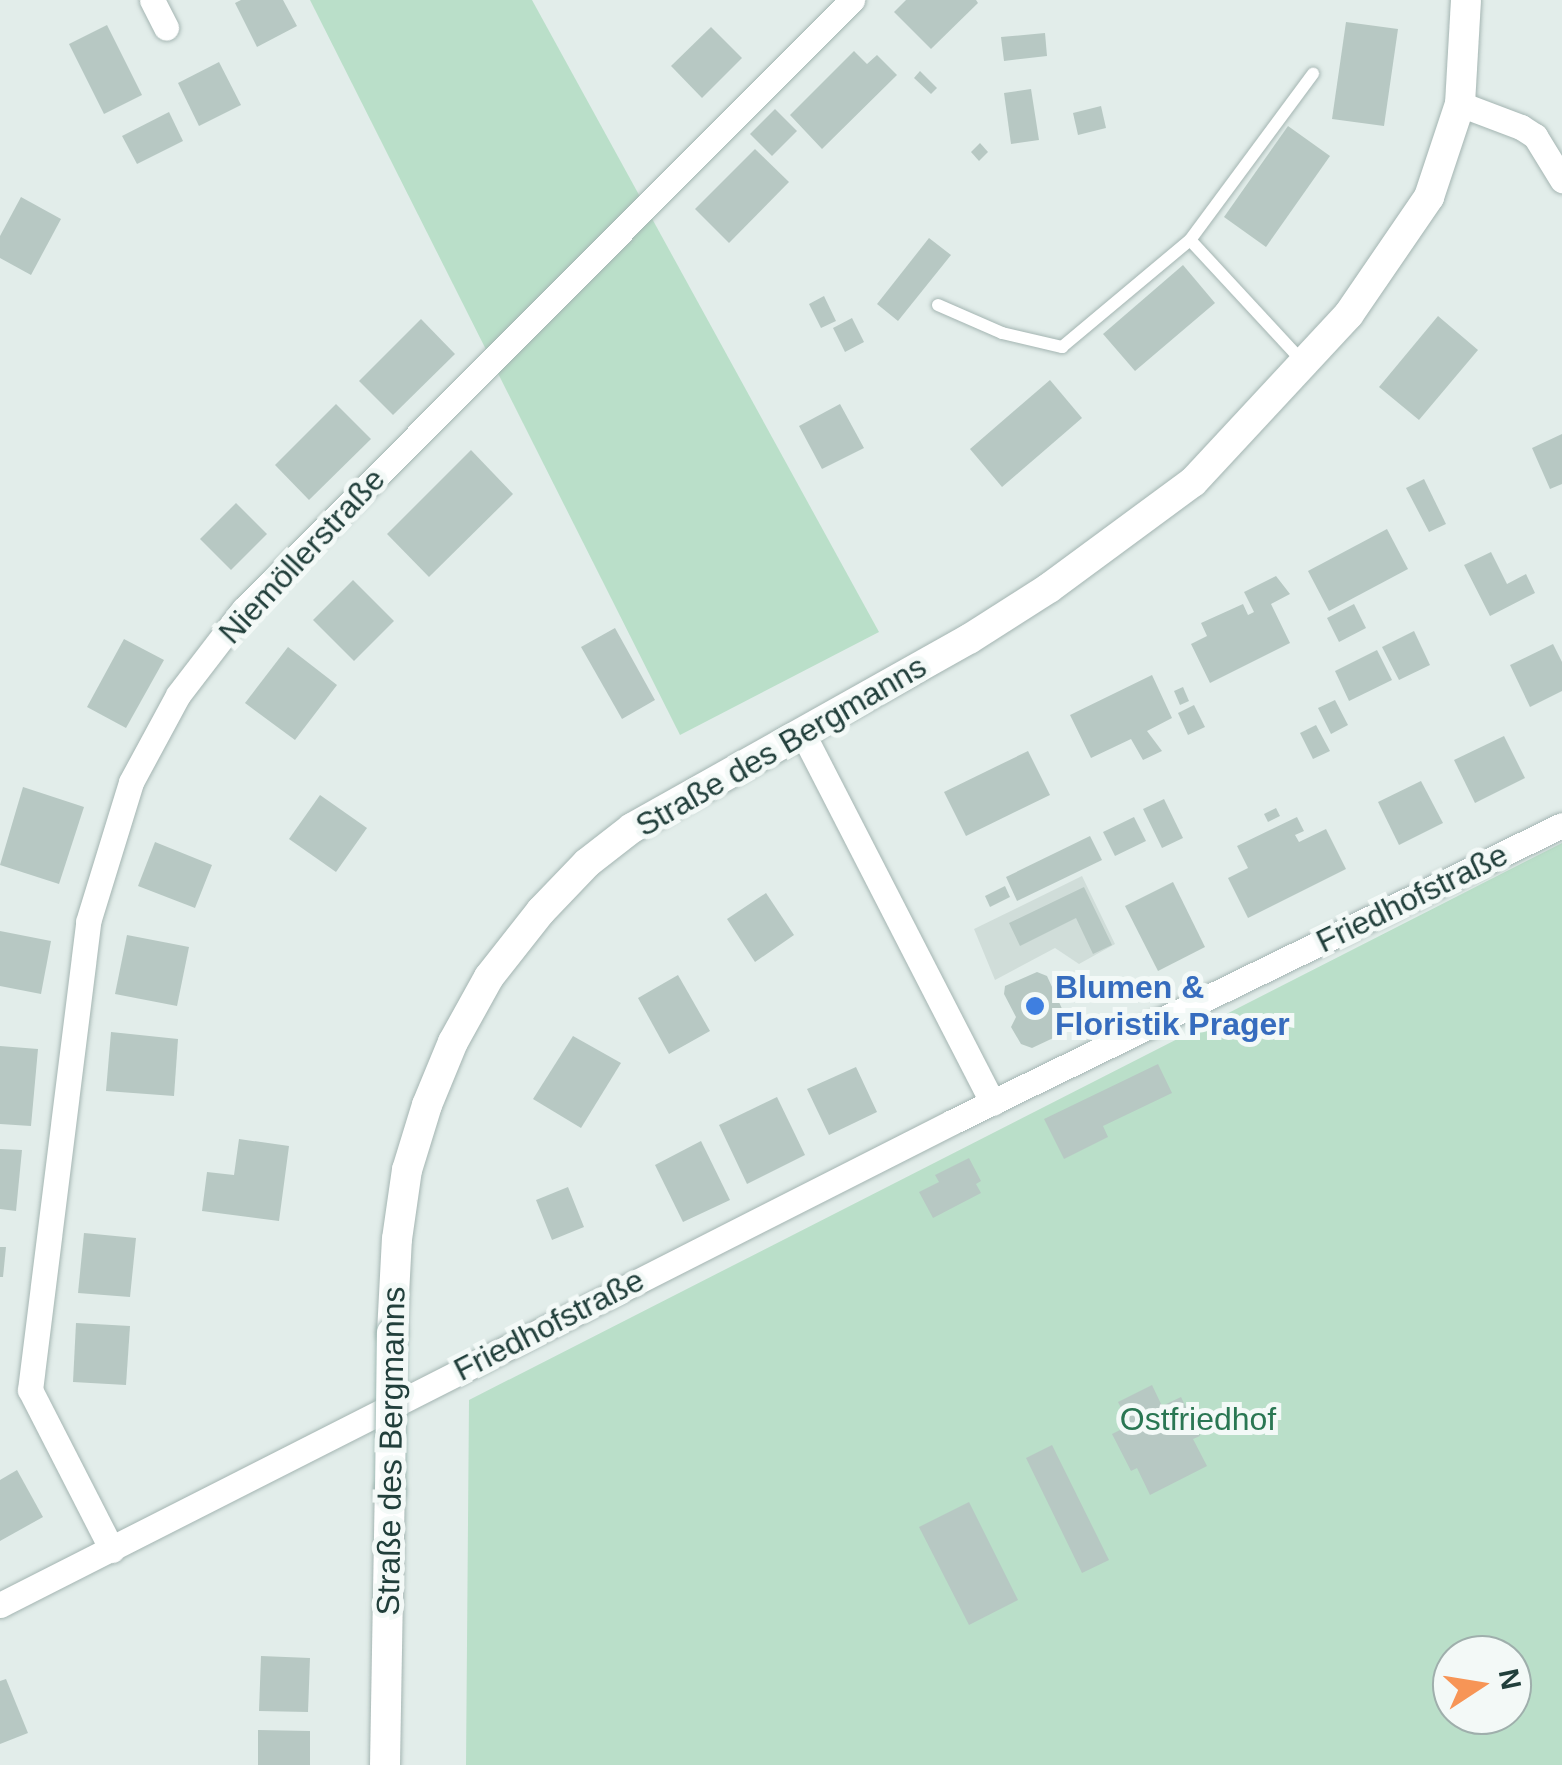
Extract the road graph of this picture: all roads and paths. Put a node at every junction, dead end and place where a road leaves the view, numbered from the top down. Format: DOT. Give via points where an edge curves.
graph roads {
  1 [pos="152,0"];
  2 [pos="852,0"];
  3 [pos="1466,0"];
  4 [pos="166,28"];
  5 [pos="1313,74"];
  6 [pos="1460,104"];
  7 [pos="1562,180"];
  8 [pos="1190,240"];
  9 [pos="938,305"];
  10 [pos="1304,363"];
  11 [pos="802,732"];
  12 [pos="1562,824"];
  13 [pos="993,1102"];
  14 [pos="112,1550"];
  15 [pos="0,1605"];
  16 [pos="386,1765"];
  1 -- 4 [label="street"];
  2 -- 14 [label="street, Niemöllerstraße" via="244,609 178,695 131,782 88,922 30,1390"];
  3 -- 6 [label="main road, Straße des Bergmanns"];
  5 -- 8 [label="lane"];
  6 -- 7 [label="street" via="1535,136"];
  6 -- 10 [label="main road, Straße des Bergmanns" via="1429,197 1349,314"];
  8 -- 9 [label="lane" via="1062,348 1002,333"];
  8 -- 10 [label="lane"];
  10 -- 11 [label="main road, Straße des Bergmanns" via="1193,482 969,639"];
  11 -- 13 [label="street"];
  11 -- 16 [label="main road, Straße des Bergmanns, bridge" via="674,801 587,863 489,977 453,1042 406,1170 392,1332"];
  12 -- 13 [label="street, Friedhofstraße"];
  13 -- 14 [label="street, Friedhofstraße"];
  14 -- 15 [label="street, Friedhofstraße"];
}
